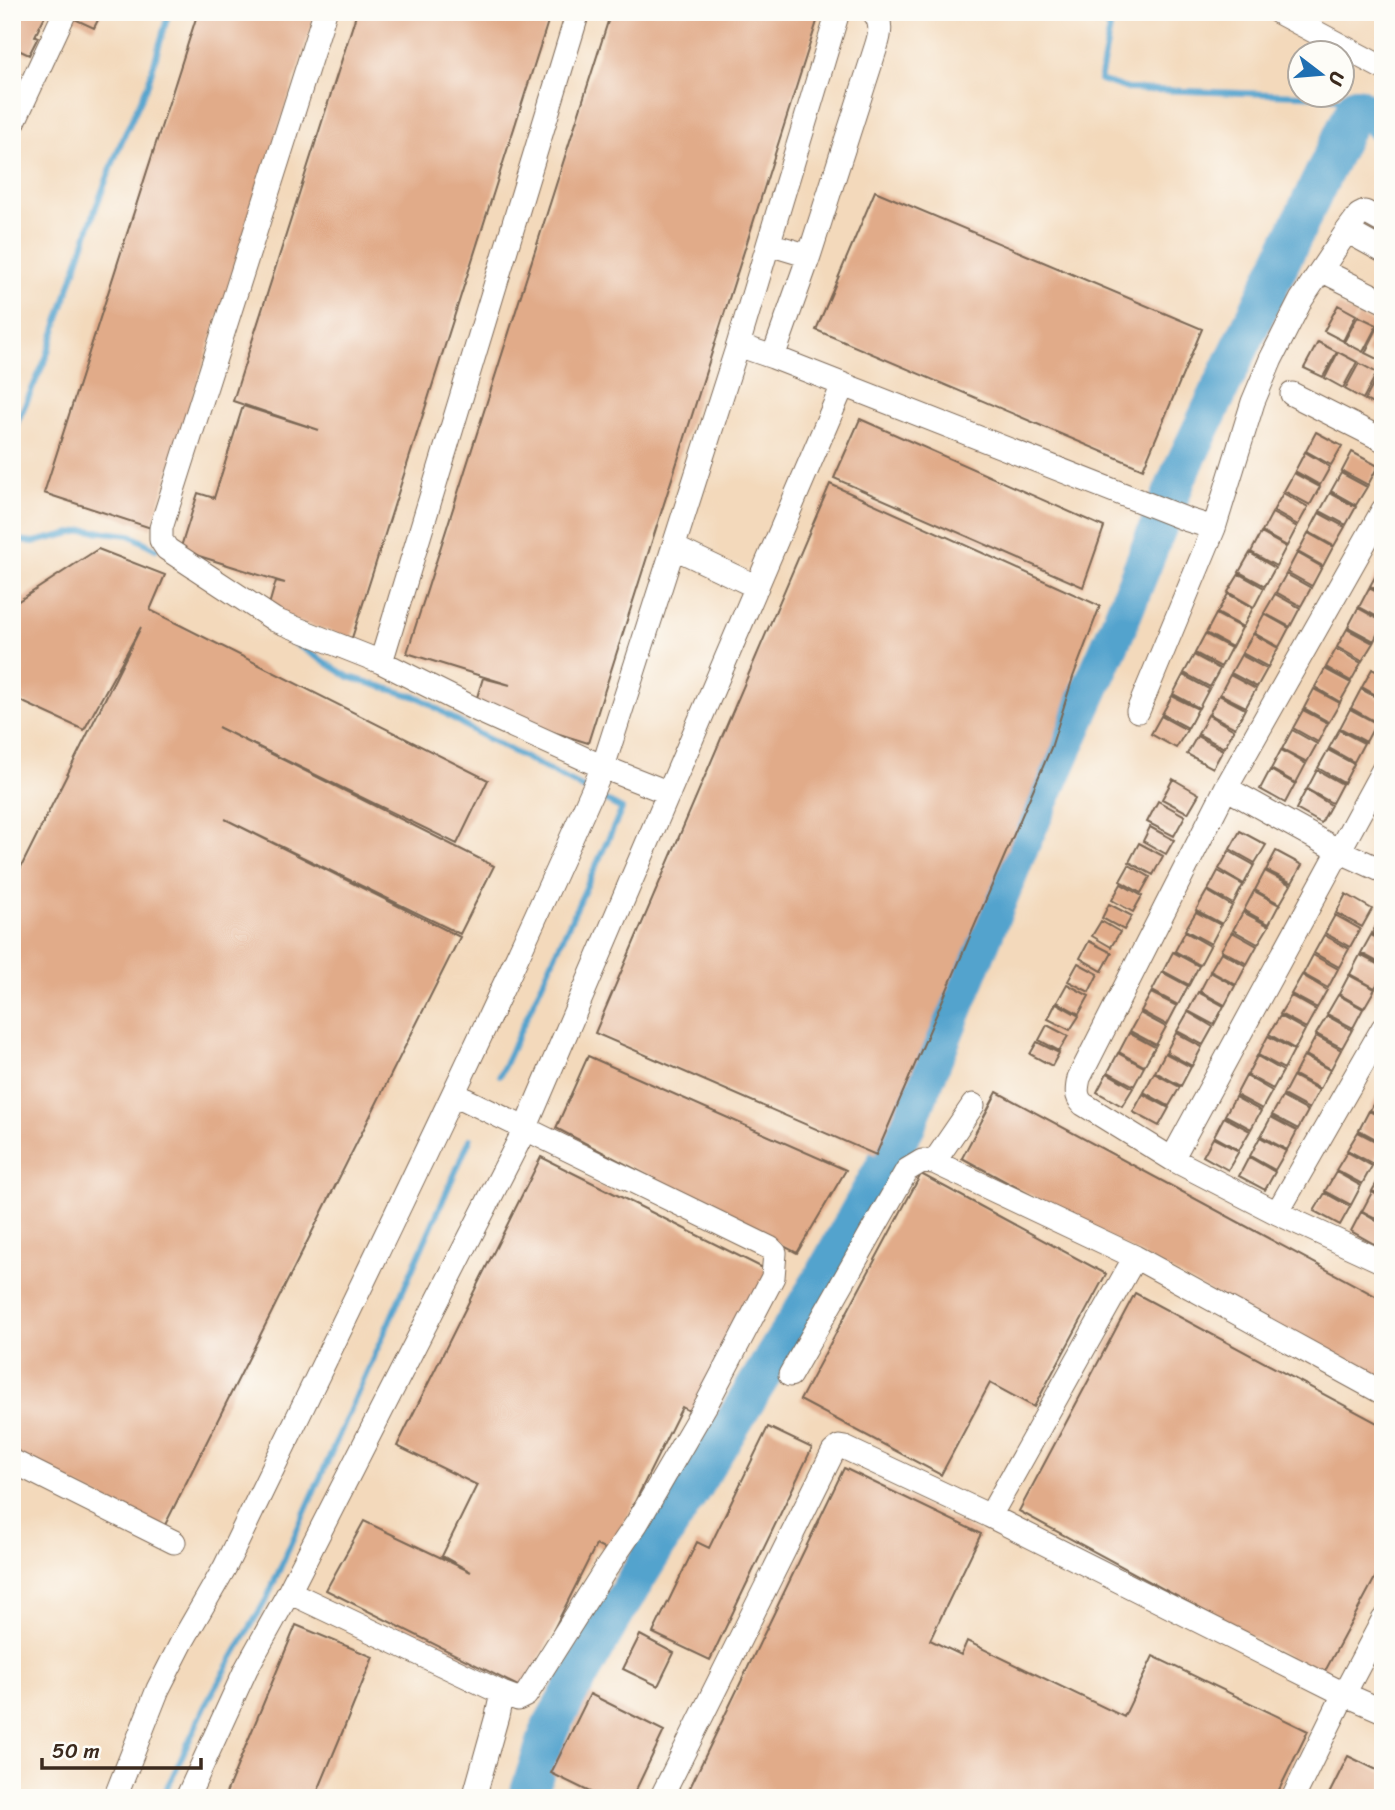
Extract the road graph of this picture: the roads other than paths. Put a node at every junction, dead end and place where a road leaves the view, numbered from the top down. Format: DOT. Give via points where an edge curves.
graph roads {
  1 [pos="65,12"];
  2 [pos="325,12"];
  3 [pos="578,12"];
  4 [pos="838,12"];
  5 [pos="873,12"];
  6 [pos="1278,12"];
  7 [pos="1383,68"];
  8 [pos="12,126"];
  9 [pos="1383,222"];
  10 [pos="1347,231"];
  11 [pos="769,244"];
  12 [pos="1383,251"];
  13 [pos="808,256"];
  14 [pos="1321,270"];
  15 [pos="1383,301"];
  16 [pos="738,345"];
  17 [pos="773,357"];
  18 [pos="843,385"];
  19 [pos="1292,394"];
  20 [pos="1383,440"];
  21 [pos="1383,510"];
  22 [pos="1214,528"];
  23 [pos="673,547"];
  24 [pos="757,587"];
  25 [pos="382,662"];
  26 [pos="1138,711"];
  27 [pos="1383,770"];
  28 [pos="600,774"];
  29 [pos="1227,788"];
  30 [pos="669,793"];
  31 [pos="1339,850"];
  32 [pos="1383,872"];
  33 [pos="1383,1028"];
  34 [pos="461,1097"];
  35 [pos="973,1105"];
  36 [pos="515,1124"];
  37 [pos="1172,1159"];
  38 [pos="934,1162"];
  39 [pos="1277,1213"];
  40 [pos="1135,1257"];
  41 [pos="1383,1262"];
  42 [pos="790,1376"];
  43 [pos="1383,1394"];
  44 [pos="12,1461"];
  45 [pos="990,1516"];
  46 [pos="174,1542"];
  47 [pos="289,1592"];
  48 [pos="1383,1620"];
  49 [pos="502,1693"];
  50 [pos="1344,1693"];
  51 [pos="1383,1711"];
  52 [pos="116,1798"];
  53 [pos="187,1798"];
  54 [pos="474,1798"];
  55 [pos="661,1798"];
  56 [pos="1293,1798"];
  1 -- 8 [label="street"];
  2 -- 25 [label="street" via="161,528 161,540 167,549 275,620"];
  3 -- 25 [label="street"];
  4 -- 11 [label="street"];
  5 -- 13 [label="street" via="880,32"];
  6 -- 7 [label="street"];
  9 -- 10 [label="street" via="1365,212"];
  10 -- 12 [label="street"];
  10 -- 14 [label="street"];
  11 -- 13 [label="street"];
  11 -- 16 [label="street"];
  13 -- 17 [label="street"];
  14 -- 15 [label="street"];
  14 -- 22 [label="street" via="1301,300 1253,402"];
  16 -- 17 [label="street"];
  16 -- 23 [label="street"];
  17 -- 18 [label="street"];
  18 -- 22 [label="street"];
  18 -- 24 [label="street"];
  19 -- 20 [label="street"];
  21 -- 29 [label="street"];
  22 -- 26 [label="street"];
  23 -- 24 [label="street"];
  23 -- 28 [label="street"];
  24 -- 30 [label="street"];
  25 -- 28 [label="street"];
  27 -- 31 [label="street"];
  28 -- 30 [label="street"];
  28 -- 34 [label="street"];
  29 -- 31 [label="street"];
  29 -- 37 [label="street" via="1079,1078 1077,1091 1083,1104"];
  30 -- 36 [label="street"];
  31 -- 32 [label="street"];
  31 -- 37 [label="street"];
  33 -- 39 [label="street"];
  34 -- 36 [label="street"];
  34 -- 52 [label="street" via="225,1567 158,1689"];
  35 -- 38 [label="street"];
  36 -- 47 [label="street"];
  36 -- 49 [label="street" via="770,1248 776,1261 773,1277 707,1403 637,1523 526,1695 518,1699"];
  37 -- 39 [label="street"];
  38 -- 40 [label="street"];
  38 -- 42 [label="street" via="922,1161 907,1171"];
  39 -- 41 [label="street"];
  40 -- 43 [label="street"];
  40 -- 45 [label="street"];
  44 -- 46 [label="street"];
  45 -- 50 [label="street"];
  45 -- 55 [label="street" via="845,1448 833,1452"];
  47 -- 49 [label="street"];
  47 -- 53 [label="street" via="246,1669"];
  48 -- 50 [label="street"];
  49 -- 54 [label="street"];
  50 -- 51 [label="street"];
  50 -- 56 [label="street"];
}
